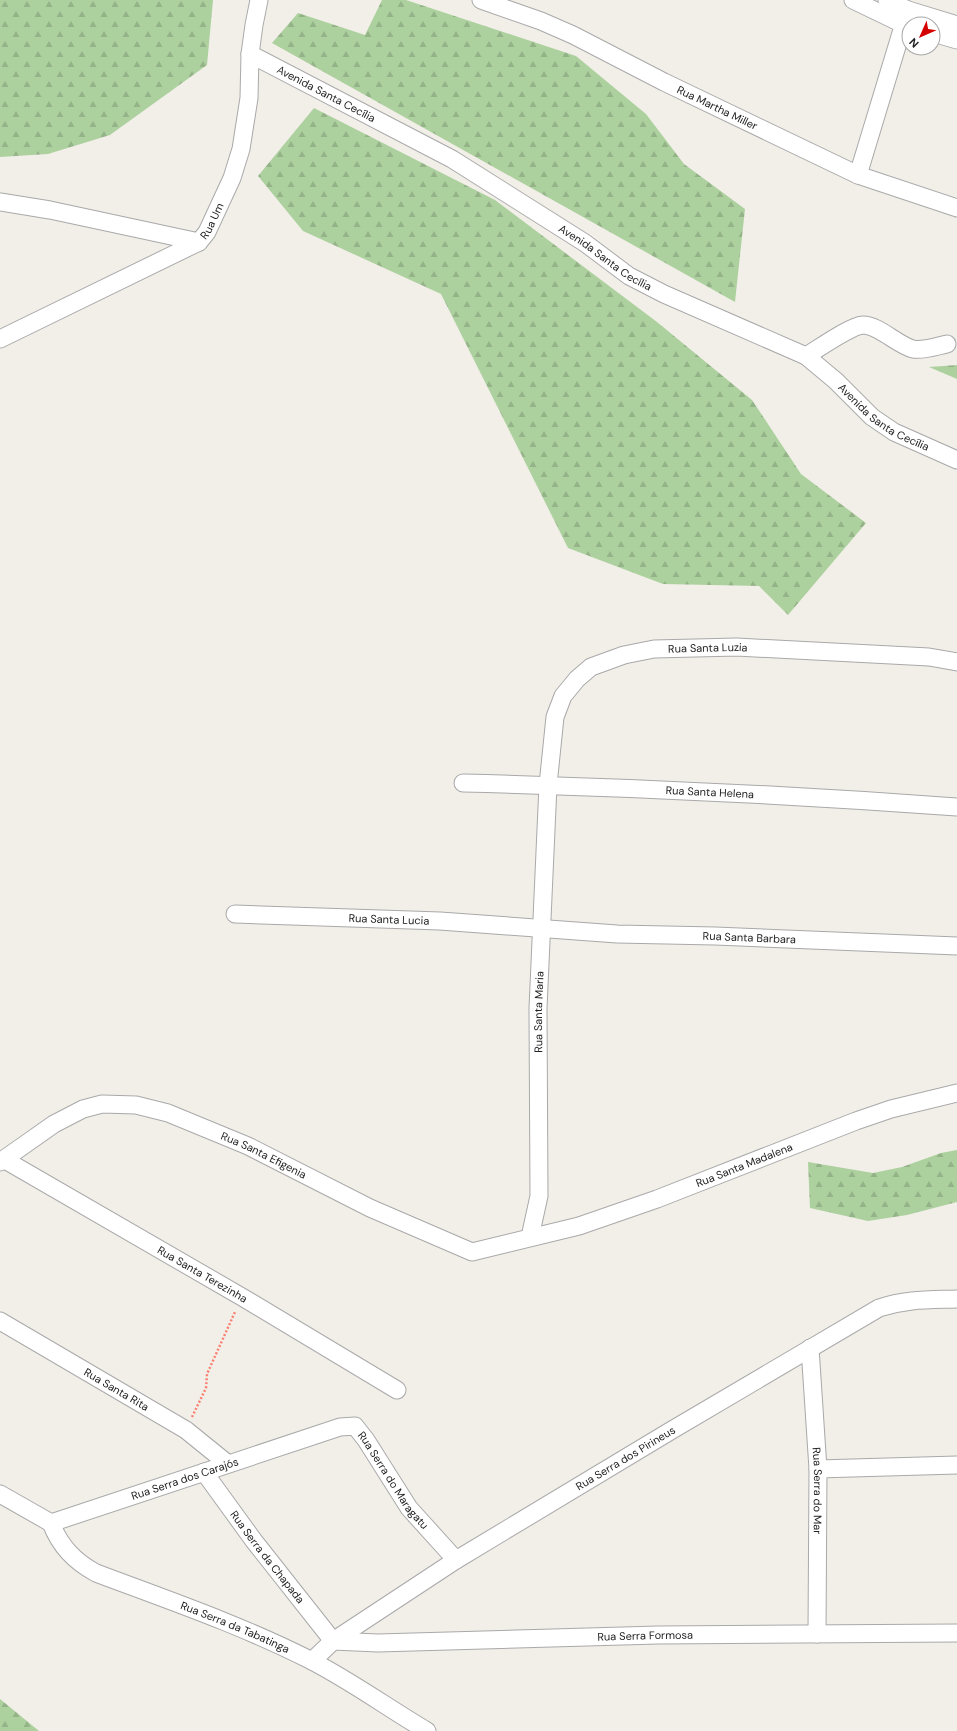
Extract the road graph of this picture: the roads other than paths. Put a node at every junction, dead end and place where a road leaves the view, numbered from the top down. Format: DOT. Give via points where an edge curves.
graph roads {
  1 [pos="259,0"];
  2 [pos="481,0"];
  3 [pos="853,0"];
  4 [pos="887,0"];
  5 [pos="902,16"];
  6 [pos="901,19"];
  7 [pos="941,24"];
  8 [pos="957,25"];
  9 [pos="941,35"];
  10 [pos="901,40"];
  11 [pos="957,40"];
  12 [pos="250,54"];
  13 [pos="858,175"];
  14 [pos="0,202"];
  15 [pos="957,208"];
  16 [pos="199,242"];
  17 [pos="0,339"];
  18 [pos="947,344"];
  19 [pos="806,356"];
  20 [pos="957,460"];
  21 [pos="957,662"];
  22 [pos="463,784"];
  23 [pos="548,785"];
  24 [pos="957,807"];
  25 [pos="235,914"];
  26 [pos="541,930"];
  27 [pos="957,946"];
  28 [pos="957,1094"];
  29 [pos="3,1161"];
  30 [pos="530,1237"];
  31 [pos="957,1299"];
  32 [pos="0,1321"];
  33 [pos="810,1348"];
  34 [pos="397,1390"];
  35 [pos="319,1434"];
  36 [pos="228,1464"];
  37 [pos="957,1465"];
  38 [pos="818,1469"];
  39 [pos="204,1472"];
  40 [pos="0,1494"];
  41 [pos="51,1522"];
  42 [pos="456,1560"];
  43 [pos="957,1633"];
  44 [pos="818,1634"];
  45 [pos="333,1641"];
  46 [pos="312,1661"];
  47 [pos="427,1731"];
  1 -- 12 [label="street, Rua Um"];
  2 -- 13 [label="street, Rua Martha Miller" via="573,34 664,82"];
  3 -- 6 [label="street"];
  4 -- 5 [label="street"];
  7 -- 8 [label="street"];
  9 -- 11 [label="street"];
  10 -- 13 [label="street"];
  12 -- 16 [label="street, Rua Um" via="250,98 241,149 232,178 207,232"];
  12 -- 19 [label="street, Avenida Santa Cecília" via="452,159 585,243 630,276 664,294"];
  13 -- 15 [label="street, Rua Martha Miller"];
  14 -- 16 [label="street, Rua Um" via="50,210"];
  16 -- 17 [label="street"];
  18 -- 19 [label="street" via="914,349 869,326 862,325"];
  19 -- 20 [label="street, Avenida Santa Cecília" via="836,381 872,417 894,432"];
  21 -- 23 [label="street, Rua Santa Luzia" via="929,657 737,646 654,649 624,655 591,667 563,696 554,717"];
  22 -- 23 [label="street, Rua Santa Helena"];
  23 -- 24 [label="street, Rua Santa Helena" via="729,792"];
  23 -- 26 [label="street, Rua Santa Maria"];
  25 -- 26 [label="street, Rua Santa Lucia" via="440,921"];
  26 -- 27 [label="street, Rua Santa Barbara"];
  26 -- 30 [label="street, Rua Santa Maria" via="538,1008 539,1196"];
  28 -- 30 [label="street, Rua Santa Madalena" via="906,1105 856,1121 657,1199 579,1226"];
  29 -- 30 [label="street, Rua Santa Efigenia" via="54,1124 83,1109 102,1104 136,1105 168,1113 248,1146 370,1208 472,1252"];
  29 -- 34 [label="street, Rua Santa Terezinha" via="242,1297"];
  31 -- 33 [label="street, Rua Serra dos Pirineus" via="899,1302 879,1308"];
  32 -- 36 [label="street, Rua Santa Rita" via="186,1430"];
  33 -- 38 [label="street, Rua Serra do Mar"];
  33 -- 42 [label="street, Rua Serra dos Pirineus"];
  35 -- 36 [label="street, Rua Serra dos Carajós"];
  35 -- 42 [label="street, Rua Serra do Maragatu" via="340,1427 355,1426 409,1508"];
  36 -- 39 [label="street, Rua Serra dos Carajós"];
  37 -- 38 [label="street"];
  38 -- 44 [label="street, Rua Serra do Mar"];
  39 -- 41 [label="street, Rua Serra dos Carajós"];
  39 -- 45 [label="street, Rua Serra da Chapada" via="258,1547"];
  40 -- 41 [label="street"];
  41 -- 46 [label="street, Rua Serra da Tabatinga" via="57,1538 66,1551 77,1562 96,1573 214,1616"];
  42 -- 45 [label="street, Rua Serra dos Pirineus"];
  43 -- 44 [label="street, Rua Serra Formosa"];
  44 -- 45 [label="street, Rua Serra Formosa"];
  45 -- 46 [label="street, Rua Serra dos Pirineus"];
  46 -- 47 [label="street, Rua Serra da Tabatinga"];
}
